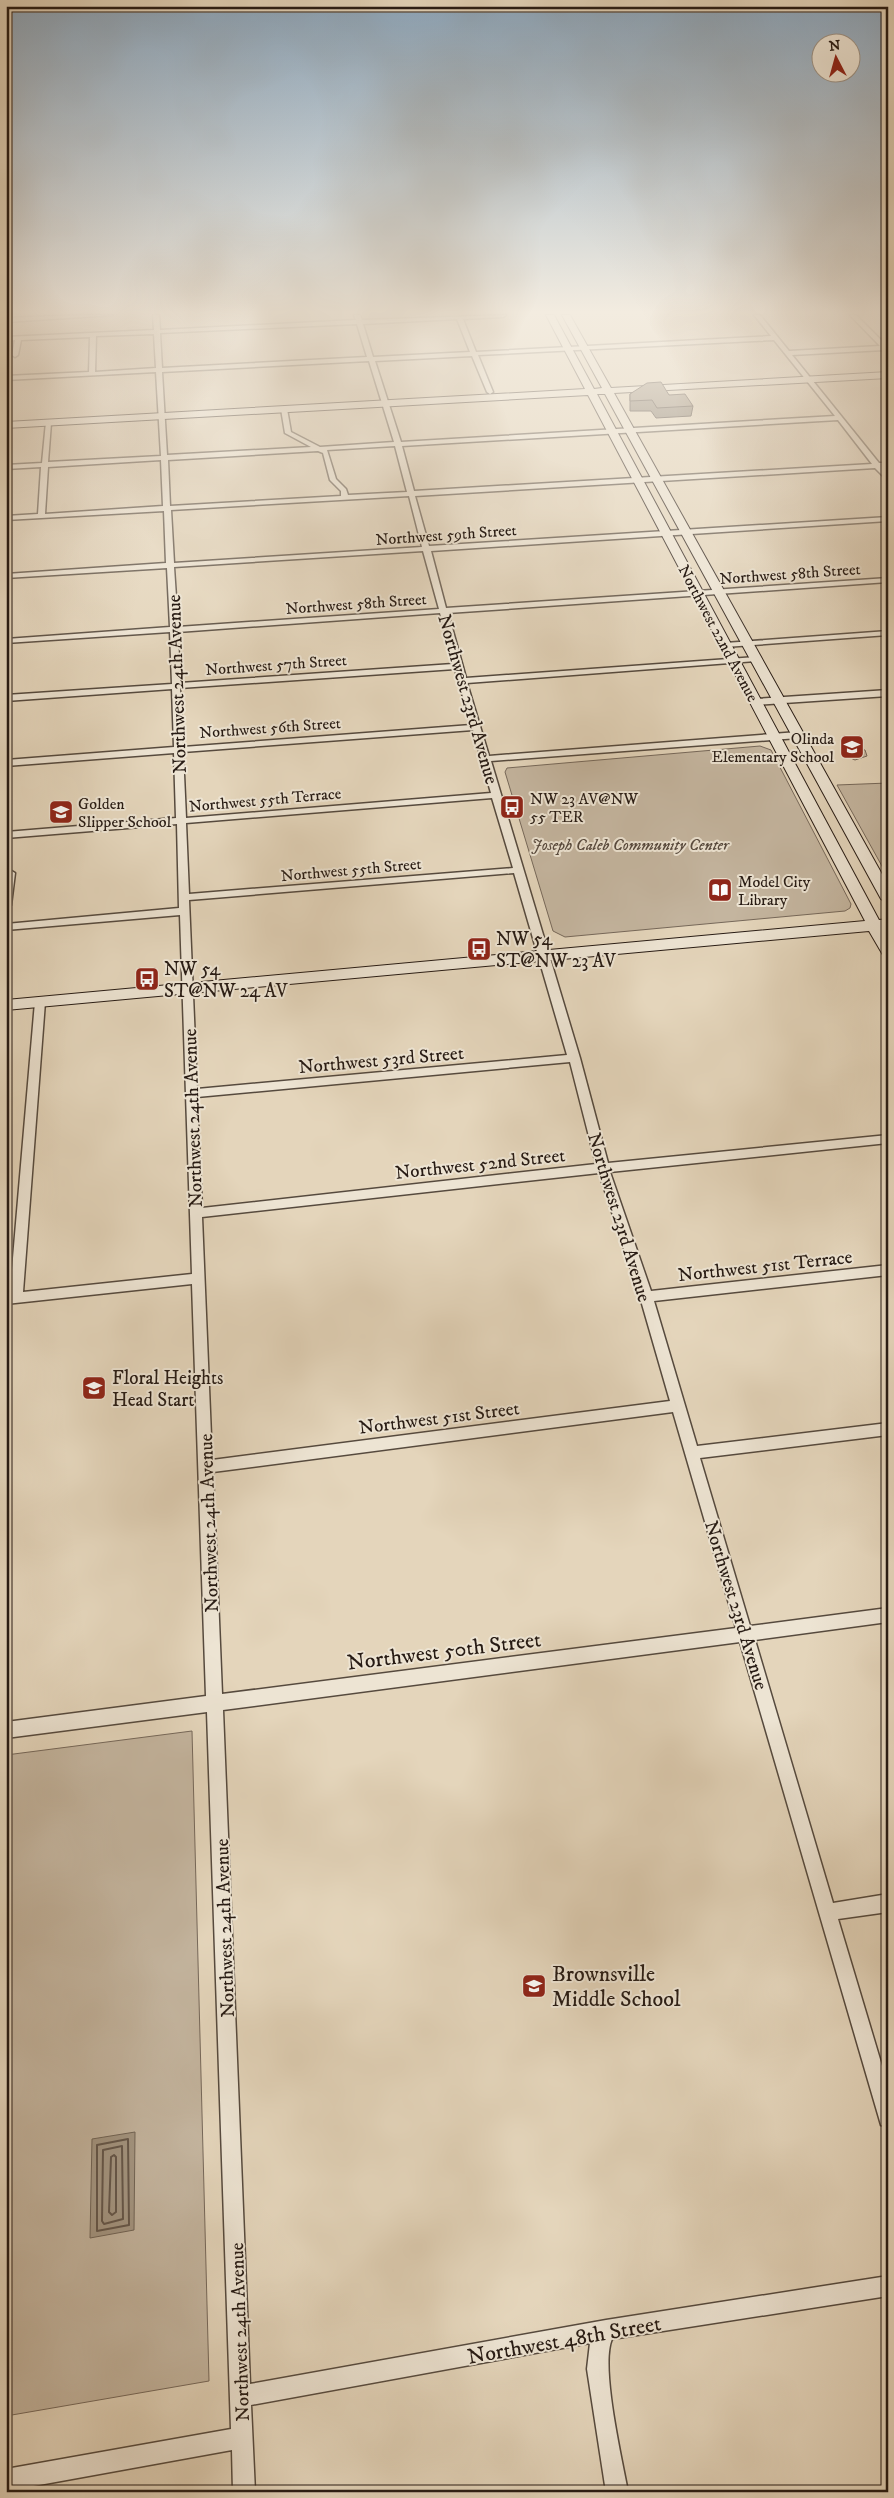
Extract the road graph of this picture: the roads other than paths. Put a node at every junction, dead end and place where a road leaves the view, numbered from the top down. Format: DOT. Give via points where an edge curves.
graph roads {
  1 [pos="630,431"];
  2 [pos="47,432"];
  3 [pos="162,432"];
  4 [pos="288,432"];
  5 [pos="394,432"];
  6 [pos="625,432"];
  7 [pos="850,432"];
  8 [pos="613,433"];
  9 [pos="398,444"];
  10 [pos="316,448"];
  11 [pos="163,458"];
  12 [pos="44,465"];
  13 [pos="888,465"];
  14 [pos="877,466"];
  15 [pos="6,468"];
  16 [pos="656,479"];
  17 [pos="888,479"];
  18 [pos="638,480"];
  19 [pos="411,495"];
  20 [pos="345,499"];
  21 [pos="167,510"];
  22 [pos="41,516"];
  23 [pos="6,518"];
  24 [pos="888,519"];
  25 [pos="686,532"];
  26 [pos="666,534"];
  27 [pos="427,549"];
  28 [pos="170,565"];
  29 [pos="6,576"];
  30 [pos="888,580"];
  31 [pos="719,592"];
  32 [pos="698,593"];
  33 [pos="442,610"];
  34 [pos="174,630"];
  35 [pos="888,633"];
  36 [pos="6,641"];
  37 [pos="747,643"];
  38 [pos="725,645"];
  39 [pos="756,659"];
  40 [pos="734,661"];
  41 [pos="458,666"];
  42 [pos="463,681"];
  43 [pos="175,686"];
  44 [pos="888,693"];
  45 [pos="6,698"];
  46 [pos="778,700"];
  47 [pos="755,702"];
  48 [pos="476,727"];
  49 [pos="798,736"];
  50 [pos="774,737"];
  51 [pos="178,749"];
  52 [pos="486,759"];
  53 [pos="6,763"];
  54 [pos="497,795"];
  55 [pos="182,821"];
  56 [pos="6,835"];
  57 [pos="519,870"];
  58 [pos="10,873"];
  59 [pos="185,897"];
  60 [pos="888,899"];
  61 [pos="6,905"];
  62 [pos="185,911"];
  63 [pos="881,925"];
  64 [pos="6,927"];
  65 [pos="888,951"];
  66 [pos="544,956"];
  67 [pos="188,989"];
  68 [pos="40,1002"];
  69 [pos="6,1005"];
  70 [pos="574,1058"];
  71 [pos="191,1094"];
  72 [pos="888,1140"];
  73 [pos="602,1168"];
  74 [pos="195,1213"];
  75 [pos="888,1270"];
  76 [pos="197,1278"];
  77 [pos="646,1298"];
  78 [pos="11,1299"];
  79 [pos="677,1406"];
  80 [pos="888,1428"];
  81 [pos="691,1453"];
  82 [pos="207,1467"];
  83 [pos="888,1616"];
  84 [pos="747,1633"];
  85 [pos="216,1702"];
  86 [pos="6,1730"];
  87 [pos="888,1903"];
  88 [pos="828,1912"];
  89 [pos="888,2118"];
  90 [pos="888,2286"];
  91 [pos="606,2330"];
  92 [pos="241,2396"];
  93 [pos="242,2438"];
  94 [pos="6,2480"];
  95 [pos="244,2492"];
  96 [pos="618,2492"];
  1 -- 16 [label="main road, Northwest 22nd Avenue"];
  2 -- 12 [label="street"];
  3 -- 11 [label="street, Northwest 24th Avenue"];
  4 -- 10 [label="street"];
  5 -- 9 [label="street, Northwest 23rd Avenue"];
  6 -- 8 [label="street"];
  7 -- 14 [label="street"];
  8 -- 9 [label="street"];
  8 -- 18 [label="main road, Northwest 22nd Avenue"];
  9 -- 10 [label="street"];
  9 -- 19 [label="street, Northwest 23rd Avenue"];
  10 -- 11 [label="street"];
  10 -- 20 [label="street" via="326,452 333,480 344,490"];
  11 -- 12 [label="street"];
  11 -- 21 [label="street, Northwest 24th Avenue"];
  12 -- 15 [label="street"];
  12 -- 22 [label="street"];
  13 -- 14 [label="street"];
  14 -- 16 [label="street"];
  14 -- 17 [label="street"];
  16 -- 18 [label="street"];
  16 -- 25 [label="main road, Northwest 22nd Avenue"];
  18 -- 19 [label="street"];
  18 -- 26 [label="main road, Northwest 22nd Avenue"];
  19 -- 20 [label="street"];
  19 -- 27 [label="street, Northwest 23rd Avenue"];
  20 -- 21 [label="street"];
  21 -- 22 [label="street"];
  21 -- 28 [label="street, Northwest 24th Avenue"];
  22 -- 23 [label="street"];
  24 -- 25 [label="street, Northwest 59th Street"];
  25 -- 26 [label="street, Northwest 59th Street"];
  25 -- 31 [label="main road, Northwest 22nd Avenue"];
  26 -- 27 [label="street, Northwest 59th Street"];
  26 -- 32 [label="main road, Northwest 22nd Avenue"];
  27 -- 28 [label="street, Northwest 59th Street"];
  27 -- 33 [label="street, Northwest 23rd Avenue"];
  28 -- 29 [label="street, Northwest 59th Street"];
  28 -- 34 [label="street, Northwest 24th Avenue"];
  30 -- 31 [label="street, Northwest 58th Street"];
  31 -- 32 [label="street, Northwest 58th Street"];
  31 -- 37 [label="main road, Northwest 22nd Avenue"];
  32 -- 33 [label="street, Northwest 58th Street"];
  32 -- 38 [label="main road, Northwest 22nd Avenue"];
  33 -- 34 [label="street, Northwest 58th Street"];
  33 -- 41 [label="street, Northwest 23rd Avenue"];
  34 -- 36 [label="street, Northwest 58th Street"];
  34 -- 43 [label="street, Northwest 24th Avenue"];
  35 -- 37 [label="street"];
  37 -- 38 [label="street"];
  37 -- 39 [label="main road, Northwest 22nd Avenue"];
  38 -- 40 [label="main road, Northwest 22nd Avenue"];
  39 -- 40 [label="street"];
  39 -- 46 [label="main road, Northwest 22nd Avenue"];
  40 -- 42 [label="street"];
  40 -- 47 [label="main road, Northwest 22nd Avenue"];
  41 -- 42 [label="street, Northwest 23rd Avenue"];
  41 -- 43 [label="street, Northwest 57th Street"];
  42 -- 48 [label="street, Northwest 23rd Avenue"];
  43 -- 45 [label="street, Northwest 57th Street"];
  43 -- 51 [label="street, Northwest 24th Avenue"];
  44 -- 46 [label="street"];
  46 -- 47 [label="street"];
  46 -- 49 [label="main road, Northwest 22nd Avenue"];
  47 -- 50 [label="main road, Northwest 22nd Avenue"];
  48 -- 51 [label="street, Northwest 56th Street"];
  48 -- 52 [label="street, Northwest 23rd Avenue"];
  49 -- 50 [label="street"];
  49 -- 60 [label="main road, Northwest 22nd Avenue"];
  50 -- 52 [label="street"];
  50 -- 63 [label="main road, Northwest 22nd Avenue"];
  51 -- 53 [label="street, Northwest 56th Street"];
  51 -- 55 [label="street, Northwest 24th Avenue"];
  52 -- 54 [label="street, Northwest 23rd Avenue"];
  54 -- 55 [label="street, Northwest 55th Terrace"];
  54 -- 57 [label="street, Northwest 23rd Avenue"];
  55 -- 56 [label="street, Northwest 55th Terrace"];
  55 -- 59 [label="street, Northwest 24th Avenue"];
  57 -- 59 [label="street, Northwest 55th Street"];
  57 -- 66 [label="street, Northwest 23rd Avenue"];
  58 -- 61 [label="street"];
  59 -- 62 [label="street, Northwest 24th Avenue"];
  62 -- 64 [label="street"];
  62 -- 67 [label="street, Northwest 24th Avenue"];
  63 -- 65 [label="main road, Northwest 22nd Avenue"];
  63 -- 66 [label="main road"];
  66 -- 67 [label="main road"];
  66 -- 70 [label="street, Northwest 23rd Avenue"];
  67 -- 68 [label="main road"];
  67 -- 71 [label="street, Northwest 24th Avenue"];
  68 -- 69 [label="main road"];
  68 -- 78 [label="street"];
  70 -- 71 [label="street, Northwest 53rd Street"];
  70 -- 73 [label="street, Northwest 23rd Avenue"];
  71 -- 74 [label="street, Northwest 24th Avenue"];
  72 -- 73 [label="street, Northwest 52nd Street"];
  73 -- 74 [label="street, Northwest 52nd Street"];
  73 -- 77 [label="street, Northwest 23rd Avenue"];
  74 -- 76 [label="street, Northwest 24th Avenue"];
  75 -- 77 [label="street, Northwest 51st Terrace"];
  76 -- 78 [label="street"];
  76 -- 82 [label="street, Northwest 24th Avenue"];
  77 -- 79 [label="street, Northwest 23rd Avenue"];
  79 -- 81 [label="street, Northwest 23rd Avenue"];
  79 -- 82 [label="street, Northwest 51st Street"];
  80 -- 81 [label="street"];
  81 -- 84 [label="street, Northwest 23rd Avenue"];
  82 -- 85 [label="street, Northwest 24th Avenue"];
  83 -- 84 [label="street, Northwest 50th Street"];
  84 -- 85 [label="street, Northwest 50th Street"];
  84 -- 88 [label="street, Northwest 23rd Avenue"];
  85 -- 86 [label="street, Northwest 50th Street"];
  85 -- 92 [label="street, Northwest 24th Avenue"];
  87 -- 88 [label="street"];
  88 -- 89 [label="street, Northwest 23rd Avenue"];
  90 -- 91 [label="street, Northwest 48th Street"];
  91 -- 92 [label="street, Northwest 48th Street"];
  91 -- 96 [label="street" via="600,2345 598,2369"];
  92 -- 93 [label="street, Northwest 24th Avenue"];
  93 -- 94 [label="street"];
  93 -- 95 [label="street, Northwest 24th Avenue"];
}
